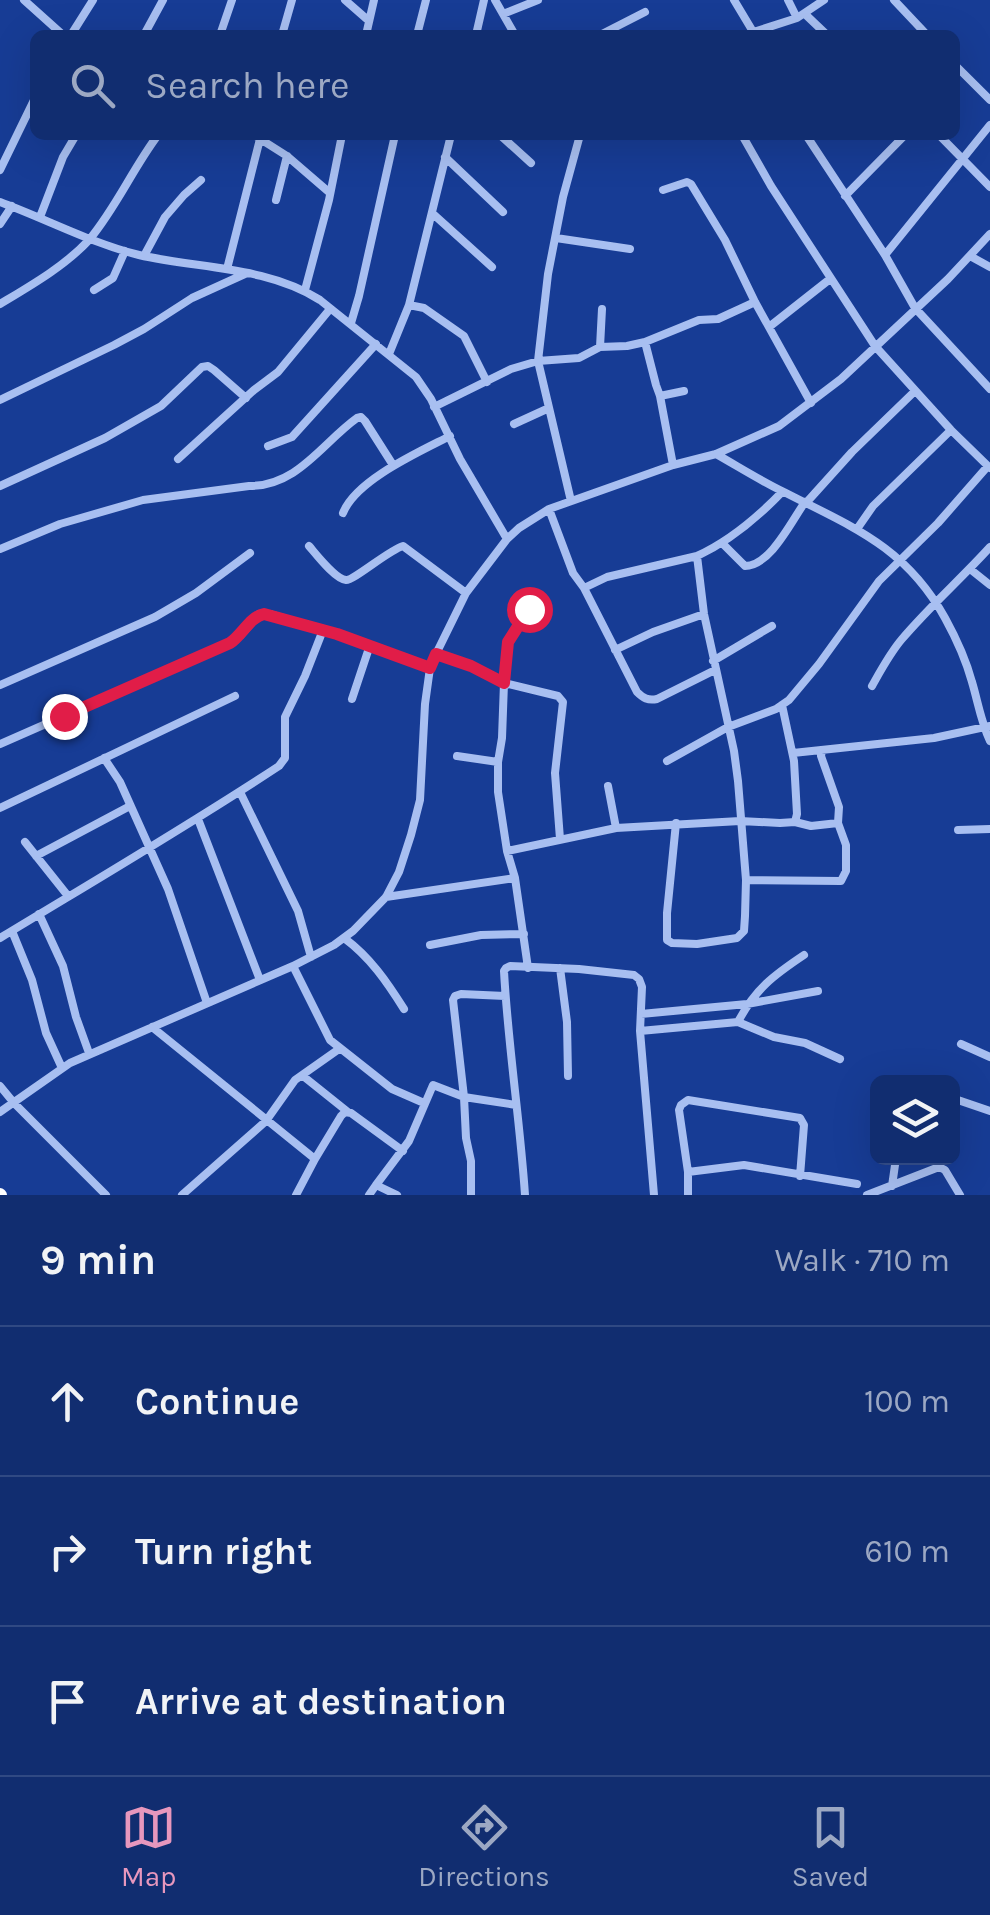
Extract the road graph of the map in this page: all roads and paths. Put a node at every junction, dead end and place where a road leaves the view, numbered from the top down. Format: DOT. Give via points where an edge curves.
graph roads {
  1 [pos="24,0"];
  2 [pos="93,0"];
  3 [pos="163,0"];
  4 [pos="232,0"];
  5 [pos="292,0"];
  6 [pos="344,0"];
  7 [pos="374,0"];
  8 [pos="426,0"];
  9 [pos="484,0"];
  10 [pos="495,0"];
  11 [pos="538,0"];
  12 [pos="734,0"];
  13 [pos="788,0"];
  14 [pos="824,0"];
  15 [pos="894,0"];
  16 [pos="645,12"];
  17 [pos="502,14"];
  18 [pos="802,17"];
  19 [pos="369,20"];
  20 [pos="57,30"];
  21 [pos="74,30"];
  22 [pos="147,30"];
  23 [pos="222,30"];
  24 [pos="283,30"];
  25 [pos="367,30"];
  26 [pos="418,30"];
  27 [pos="477,30"];
  28 [pos="512,30"];
  29 [pos="610,30"];
  30 [pos="749,30"];
  31 [pos="763,30"];
  32 [pos="820,30"];
  33 [pos="922,30"];
  34 [pos="960,70"];
  35 [pos="990,100"];
  36 [pos="30,108"];
  37 [pos="990,125"];
  38 [pos="0,139"];
  39 [pos="73,140"];
  40 [pos="155,140"];
  41 [pos="258,140"];
  42 [pos="265,140"];
  43 [pos="341,140"];
  44 [pos="393,140"];
  45 [pos="450,140"];
  46 [pos="505,140"];
  47 [pos="579,140"];
  48 [pos="745,140"];
  49 [pos="809,140"];
  50 [pos="900,140"];
  51 [pos="944,140"];
  52 [pos="12,145"];
  53 [pos="287,156"];
  54 [pos="445,158"];
  55 [pos="963,159"];
  56 [pos="531,164"];
  57 [pos="0,170"];
  58 [pos="201,180"];
  59 [pos="990,187"];
  60 [pos="664,190"];
  61 [pos="330,193"];
  62 [pos="845,196"];
  63 [pos="276,200"];
  64 [pos="0,202"];
  65 [pos="12,206"];
  66 [pos="503,212"];
  67 [pos="432,213"];
  68 [pos="40,216"];
  69 [pos="0,224"];
  70 [pos="990,234"];
  71 [pos="90,238"];
  72 [pos="556,238"];
  73 [pos="630,249"];
  74 [pos="125,251"];
  75 [pos="885,255"];
  76 [pos="144,256"];
  77 [pos="970,256"];
  78 [pos="990,267"];
  79 [pos="492,268"];
  80 [pos="227,269"];
  81 [pos="246,273"];
  82 [pos="830,279"];
  83 [pos="94,290"];
  84 [pos="305,290"];
  85 [pos="755,302"];
  86 [pos="0,304"];
  87 [pos="409,305"];
  88 [pos="330,308"];
  89 [pos="915,308"];
  90 [pos="602,310"];
  91 [pos="350,323"];
  92 [pos="769,327"];
  93 [pos="646,342"];
  94 [pos="376,344"];
  95 [pos="874,346"];
  96 [pos="600,347"];
  97 [pos="388,354"];
  98 [pos="538,361"];
  99 [pos="487,382"];
  100 [pos="915,390"];
  101 [pos="990,390"];
  102 [pos="684,391"];
  103 [pos="660,396"];
  104 [pos="246,398"];
  105 [pos="0,400"];
  106 [pos="811,403"];
  107 [pos="434,407"];
  108 [pos="549,408"];
  109 [pos="514,424"];
  110 [pos="951,430"];
  111 [pos="450,436"];
  112 [pos="268,446"];
  113 [pos="716,454"];
  114 [pos="178,459"];
  115 [pos="393,466"];
  116 [pos="673,466"];
  117 [pos="989,467"];
  118 [pos="0,486"];
  119 [pos="782,492"];
  120 [pos="571,501"];
  121 [pos="805,503"];
  122 [pos="549,509"];
  123 [pos="342,514"];
  124 [pos="856,529"];
  125 [pos="507,539"];
  126 [pos="722,543"];
  127 [pos="309,546"];
  128 [pos="990,547"];
  129 [pos="0,550"];
  130 [pos="250,553"];
  131 [pos="696,556"];
  132 [pos="901,560"];
  133 [pos="970,569"];
  134 [pos="990,586"];
  135 [pos="584,588"];
  136 [pos="466,593"];
  137 [pos="936,603"];
  138 [pos="529,609"];
  139 [pos="704,614"];
  140 [pos="772,626"];
  141 [pos="323,630"];
  142 [pos="370,645"];
  143 [pos="615,650"];
  144 [pos="436,654"];
  145 [pos="714,665"];
  146 [pos="430,668"];
  147 [pos="504,683"];
  148 [pos="0,684"];
  149 [pos="872,686"];
  150 [pos="235,696"];
  151 [pos="352,699"];
  152 [pos="782,705"];
  153 [pos="728,727"];
  154 [pos="987,727"];
  155 [pos="990,741"];
  156 [pos="0,744"];
  157 [pos="822,750"];
  158 [pos="792,753"];
  159 [pos="456,756"];
  160 [pos="104,758"];
  161 [pos="667,761"];
  162 [pos="498,762"];
  163 [pos="608,786"];
  164 [pos="240,792"];
  165 [pos="130,806"];
  166 [pos="0,808"];
  167 [pos="198,819"];
  168 [pos="740,821"];
  169 [pos="795,822"];
  170 [pos="676,823"];
  171 [pos="838,824"];
  172 [pos="616,828"];
  173 [pos="990,829"];
  174 [pos="958,830"];
  175 [pos="560,839"];
  176 [pos="25,842"];
  177 [pos="148,847"];
  178 [pos="508,851"];
  179 [pos="36,856"];
  180 [pos="515,878"];
  181 [pos="746,880"];
  182 [pos="68,896"];
  183 [pos="386,896"];
  184 [pos="39,914"];
  185 [pos="12,930"];
  186 [pos="524,934"];
  187 [pos="0,938"];
  188 [pos="344,938"];
  189 [pos="430,944"];
  190 [pos="804,955"];
  191 [pos="311,956"];
  192 [pos="294,966"];
  193 [pos="528,968"];
  194 [pos="560,968"];
  195 [pos="260,980"];
  196 [pos="818,990"];
  197 [pos="505,996"];
  198 [pos="208,1004"];
  199 [pos="747,1004"];
  200 [pos="404,1009"];
  201 [pos="641,1014"];
  202 [pos="738,1022"];
  203 [pos="152,1026"];
  204 [pos="640,1031"];
  205 [pos="961,1044"];
  206 [pos="339,1049"];
  207 [pos="90,1053"];
  208 [pos="990,1057"];
  209 [pos="840,1058"];
  210 [pos="62,1068"];
  211 [pos="303,1076"];
  212 [pos="568,1076"];
  213 [pos="0,1086"];
  214 [pos="464,1096"];
  215 [pos="960,1101"];
  216 [pos="14,1104"];
  217 [pos="424,1104"];
  218 [pos="516,1105"];
  219 [pos="990,1111"];
  220 [pos="0,1112"];
  221 [pos="348,1112"];
  222 [pos="266,1121"];
  223 [pos="402,1151"];
  224 [pos="315,1159"];
  225 [pos="895,1165"];
  226 [pos="688,1172"];
  227 [pos="800,1176"];
  228 [pos="857,1184"];
  229 [pos="376,1185"];
  230 [pos="892,1186"];
  231 [pos="106,1195"];
  232 [pos="182,1195"];
  233 [pos="296,1195"];
  234 [pos="370,1195"];
  235 [pos="397,1195"];
  236 [pos="470,1195"];
  237 [pos="526,1195"];
  238 [pos="654,1195"];
  239 [pos="688,1195"];
  240 [pos="867,1195"];
  241 [pos="960,1195"];
  1 -- 20 [label="street"];
  2 -- 21 [label="street"];
  3 -- 22 [label="street"];
  4 -- 23 [label="street"];
  5 -- 24 [label="street"];
  6 -- 19 [label="street"];
  7 -- 19 [label="street"];
  8 -- 26 [label="street"];
  9 -- 27 [label="street"];
  10 -- 17 [label="street"];
  11 -- 17 [label="street"];
  12 -- 30 [label="street"];
  13 -- 18 [label="street"];
  14 -- 18 [label="street"];
  15 -- 33 [label="street"];
  16 -- 29 [label="street"];
  17 -- 28 [label="street"];
  18 -- 31 [label="street"];
  18 -- 32 [label="street"];
  19 -- 25 [label="street"];
  34 -- 35 [label="street"];
  36 -- 52 [label="street"];
  37 -- 55 [label="street"];
  38 -- 52 [label="street"];
  39 -- 68 [label="street"];
  40 -- 71 [label="street"];
  41 -- 80 [label="street"];
  42 -- 53 [label="street"];
  43 -- 61 [label="street"];
  44 -- 91 [label="street"];
  45 -- 54 [label="street"];
  46 -- 56 [label="street"];
  47 -- 72 [label="street"];
  48 -- 82 [label="street"];
  49 -- 62 [label="street"];
  50 -- 62 [label="street"];
  51 -- 55 [label="street"];
  52 -- 57 [label="street"];
  53 -- 61 [label="street"];
  53 -- 63 [label="street"];
  54 -- 66 [label="street"];
  54 -- 67 [label="street"];
  55 -- 59 [label="street"];
  55 -- 75 [label="street"];
  58 -- 76 [label="street" via="165,217"];
  60 -- 85 [label="street" via="689,182"];
  61 -- 84 [label="street"];
  62 -- 75 [label="street"];
  64 -- 65 [label="street"];
  65 -- 68 [label="street"];
  65 -- 69 [label="street"];
  67 -- 79 [label="street"];
  67 -- 87 [label="street"];
  68 -- 71 [label="street"];
  70 -- 77 [label="street"];
  71 -- 74 [label="street"];
  71 -- 86 [label="street"];
  72 -- 73 [label="street"];
  72 -- 98 [label="street"];
  74 -- 76 [label="street"];
  74 -- 83 [label="street" via="113,278"];
  75 -- 89 [label="street"];
  76 -- 80 [label="street"];
  77 -- 78 [label="street"];
  77 -- 89 [label="street"];
  80 -- 81 [label="street"];
  81 -- 84 [label="street"];
  81 -- 105 [label="street"];
  82 -- 92 [label="street"];
  82 -- 95 [label="street"];
  84 -- 88 [label="street"];
  85 -- 92 [label="street"];
  85 -- 93 [label="street"];
  87 -- 97 [label="street"];
  87 -- 99 [label="street" via="464,336"];
  88 -- 91 [label="street"];
  88 -- 104 [label="street" via="278,372"];
  89 -- 95 [label="street"];
  89 -- 101 [label="street"];
  90 -- 96 [label="street"];
  91 -- 94 [label="street"];
  92 -- 106 [label="street"];
  93 -- 96 [label="street"];
  93 -- 103 [label="street"];
  94 -- 97 [label="street"];
  94 -- 112 [label="street" via="292,437"];
  95 -- 100 [label="street"];
  95 -- 106 [label="street"];
  96 -- 98 [label="street" via="579,358"];
  97 -- 107 [label="street" via="416,377"];
  98 -- 99 [label="street"];
  98 -- 108 [label="street"];
  99 -- 107 [label="street"];
  100 -- 110 [label="street"];
  100 -- 121 [label="street"];
  102 -- 103 [label="street"];
  103 -- 116 [label="street"];
  104 -- 114 [label="street"];
  104 -- 118 [label="street" via="202,366 161,406"];
  106 -- 113 [label="street" via="779,426"];
  107 -- 111 [label="street"];
  108 -- 109 [label="street"];
  108 -- 120 [label="street"];
  110 -- 117 [label="street"];
  110 -- 124 [label="street"];
  111 -- 115 [label="street"];
  111 -- 125 [label="street"];
  113 -- 116 [label="street"];
  113 -- 119 [label="street"];
  115 -- 123 [label="street"];
  115 -- 129 [label="street" via="365,421 356,418 276,482 143,500"];
  116 -- 120 [label="street"];
  117 -- 132 [label="street"];
  119 -- 121 [label="street"];
  119 -- 126 [label="street"];
  120 -- 122 [label="street"];
  121 -- 124 [label="street"];
  121 -- 126 [label="street" via="758,564 746,566"];
  122 -- 125 [label="street"];
  122 -- 135 [label="street"];
  124 -- 132 [label="street"];
  125 -- 136 [label="street"];
  126 -- 131 [label="street"];
  127 -- 136 [label="street" via="334,574 351,580 403,546"];
  128 -- 133 [label="street"];
  130 -- 148 [label="street" via="155,617"];
  131 -- 135 [label="street" via="607,576"];
  131 -- 139 [label="street"];
  132 -- 137 [label="street"];
  132 -- 152 [label="street"];
  133 -- 134 [label="street"];
  133 -- 137 [label="street"];
  135 -- 143 [label="street"];
  136 -- 144 [label="street"];
  137 -- 149 [label="street" via="901,640"];
  137 -- 154 [label="street"];
  138 -- 147 [label="street" via="508,642"];
  139 -- 143 [label="street"];
  139 -- 145 [label="street"];
  140 -- 145 [label="street"];
  141 -- 142 [label="street"];
  141 -- 156 [label="street" via="260,614 230,643"];
  141 -- 164 [label="street" via="285,717 286,758"];
  142 -- 146 [label="street"];
  142 -- 151 [label="street"];
  143 -- 145 [label="street" via="647,700"];
  144 -- 146 [label="street"];
  144 -- 147 [label="street"];
  145 -- 153 [label="street"];
  146 -- 183 [label="street" via="417,816"];
  147 -- 162 [label="street"];
  147 -- 175 [label="street" via="563,702 555,774"];
  150 -- 160 [label="street"];
  152 -- 153 [label="street"];
  152 -- 158 [label="street"];
  153 -- 161 [label="street"];
  153 -- 168 [label="street"];
  154 -- 155 [label="street"];
  154 -- 157 [label="street"];
  157 -- 158 [label="street"];
  157 -- 171 [label="street"];
  158 -- 169 [label="street"];
  159 -- 162 [label="street"];
  160 -- 165 [label="street"];
  160 -- 166 [label="street"];
  162 -- 178 [label="street"];
  163 -- 172 [label="street"];
  164 -- 167 [label="street"];
  164 -- 191 [label="street" via="298,910"];
  165 -- 177 [label="street"];
  165 -- 179 [label="street"];
  167 -- 177 [label="street"];
  167 -- 195 [label="street"];
  168 -- 169 [label="street"];
  168 -- 170 [label="street"];
  168 -- 181 [label="street"];
  169 -- 171 [label="street"];
  170 -- 172 [label="street"];
  170 -- 181 [label="street" via="669,942 740,936"];
  171 -- 181 [label="street" via="846,845 841,881"];
  172 -- 175 [label="street"];
  173 -- 174 [label="street"];
  175 -- 178 [label="street"];
  176 -- 179 [label="street"];
  177 -- 182 [label="street"];
  177 -- 198 [label="street"];
  178 -- 180 [label="street"];
  179 -- 182 [label="street"];
  180 -- 183 [label="street"];
  180 -- 186 [label="street"];
  182 -- 184 [label="street"];
  183 -- 188 [label="street"];
  184 -- 185 [label="street"];
  184 -- 207 [label="street"];
  185 -- 187 [label="street"];
  185 -- 210 [label="street"];
  186 -- 189 [label="street"];
  186 -- 193 [label="street"];
  188 -- 191 [label="street"];
  188 -- 200 [label="street"];
  190 -- 199 [label="street" via="769,978"];
  191 -- 192 [label="street"];
  192 -- 195 [label="street"];
  192 -- 206 [label="street" via="325,1034"];
  193 -- 194 [label="street"];
  193 -- 197 [label="street" via="506,968"];
  194 -- 201 [label="street" via="637,977"];
  194 -- 212 [label="street"];
  195 -- 198 [label="street"];
  196 -- 199 [label="street"];
  197 -- 214 [label="street" via="461,994 453,1000"];
  197 -- 218 [label="street"];
  198 -- 203 [label="street"];
  199 -- 201 [label="street"];
  199 -- 202 [label="street"];
  201 -- 204 [label="street"];
  202 -- 204 [label="street"];
  202 -- 209 [label="street"];
  203 -- 207 [label="street"];
  203 -- 222 [label="street"];
  204 -- 238 [label="street"];
  205 -- 208 [label="street"];
  206 -- 211 [label="street"];
  206 -- 217 [label="street"];
  207 -- 210 [label="street"];
  210 -- 216 [label="street"];
  211 -- 221 [label="street"];
  211 -- 222 [label="street"];
  213 -- 216 [label="street"];
  214 -- 217 [label="street" via="433,1084"];
  214 -- 218 [label="street"];
  214 -- 236 [label="street"];
  215 -- 219 [label="street"];
  216 -- 220 [label="street"];
  216 -- 231 [label="street"];
  217 -- 223 [label="street"];
  218 -- 237 [label="street"];
  221 -- 223 [label="street"];
  221 -- 224 [label="street"];
  222 -- 224 [label="street"];
  222 -- 232 [label="street"];
  223 -- 229 [label="street"];
  224 -- 233 [label="street"];
  225 -- 230 [label="street"];
  226 -- 227 [label="street" via="744,1166"];
  226 -- 227 [label="street" via="679,1110 688,1100 800,1118"];
  226 -- 239 [label="street"];
  227 -- 228 [label="street"];
  229 -- 234 [label="street"];
  229 -- 235 [label="street"];
  230 -- 240 [label="street"];
  230 -- 241 [label="street" via="940,1168"];
}
